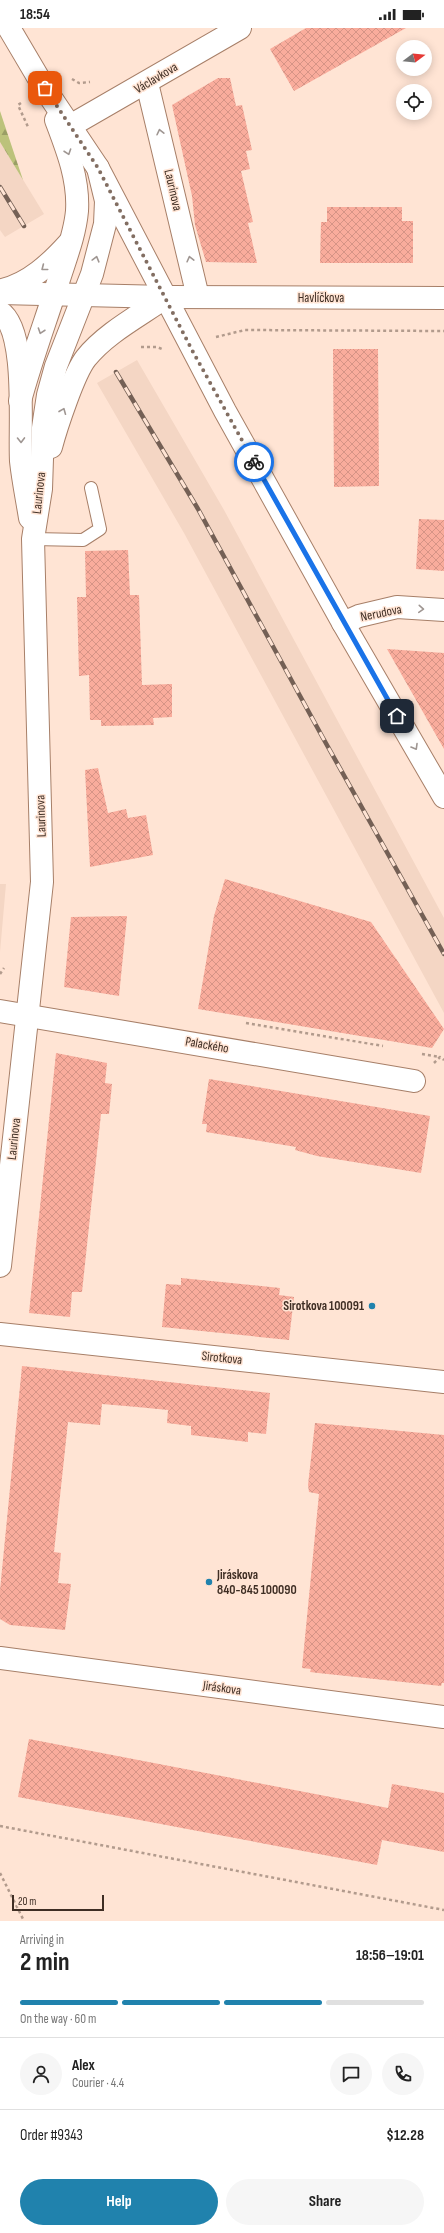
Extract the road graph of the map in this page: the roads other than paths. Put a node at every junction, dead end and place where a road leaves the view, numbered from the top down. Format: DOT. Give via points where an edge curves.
graph roads {
  1 [pos="8,28"];
  2 [pos="240,28"];
  3 [pos="147,83"];
  4 [pos="45,88"];
  5 [pos="70,126"];
  6 [pos="98,168"];
  7 [pos="72,241"];
  8 [pos="0,292"];
  9 [pos="54,294"];
  10 [pos="83,295"];
  11 [pos="166,297"];
  12 [pos="198,297"];
  13 [pos="444,298"];
  14 [pos="0,312"];
  15 [pos="20,401"];
  16 [pos="91,488"];
  17 [pos="41,489"];
  18 [pos="33,539"];
  19 [pos="444,610"];
  20 [pos="343,622"];
  21 [pos="444,797"];
  22 [pos="0,1011"];
  23 [pos="28,1015"];
  24 [pos="414,1081"];
  25 [pos="0,1266"];
  26 [pos="0,1334"];
  27 [pos="444,1382"];
  28 [pos="0,1658"];
  29 [pos="444,1717"];
  1 -- 4 [label="street"];
  2 -- 3 [label="street, Václavkova"];
  3 -- 5 [label="street, Václavkova"];
  12 -- 3 [label="street, Laurinova, one-way"];
  4 -- 5 [label="street"];
  4 -- 7 [label="street, one-way" via="71,162 76,189 77,212"];
  5 -- 6 [label="street"];
  10 -- 6 [label="street, Laurinova, one-way" via="92,274 105,224 106,201"];
  6 -- 11 [label="street"];
  7 -- 8 [label="street, one-way" via="34,275"];
  7 -- 9 [label="street"];
  8 -- 9 [label="street, Havlíčkova"];
  9 -- 10 [label="street, Havlíčkova"];
  9 -- 15 [label="street, one-way"];
  10 -- 11 [label="street, Havlíčkova"];
  10 -- 17 [label="street, Laurinova" via="56,366 48,395 43,428"];
  11 -- 12 [label="street, Havlíčkova"];
  17 -- 11 [label="street, one-way" via="56,429 85,359 106,339"];
  11 -- 20 [label="street" via="192,350"];
  12 -- 13 [label="street, Havlíčkova"];
  14 -- 15 [label="street" via="4,315 17,344"];
  15 -- 18 [label="street, one-way" via="21,461"];
  16 -- 18 [label="lane" via="100,529 83,540"];
  17 -- 18 [label="street, Laurinova"];
  18 -- 23 [label="street, Laurinova" via="42,882"];
  20 -- 19 [label="street, Nerudova, one-way" via="397,607"];
  20 -- 21 [label="street, one-way"];
  22 -- 23 [label="street, Palackého"];
  23 -- 24 [label="street, Palackého"];
  23 -- 25 [label="street, Laurinova"];
  26 -- 27 [label="street, Sirotkova"];
  28 -- 29 [label="street, Jiráskova"];
}
